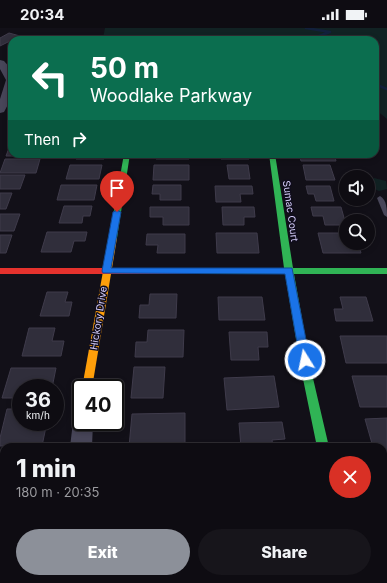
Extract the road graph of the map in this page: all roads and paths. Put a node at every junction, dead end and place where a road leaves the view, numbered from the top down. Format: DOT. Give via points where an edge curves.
graph roads {
  1 [pos="0,63"];
  2 [pos="8,72"];
  3 [pos="8,95"];
  4 [pos="1,107"];
  5 [pos="126,158"];
  6 [pos="273,158"];
  7 [pos="380,198"];
  8 [pos="387,215"];
  9 [pos="289,270"];
  10 [pos="0,271"];
  11 [pos="106,271"];
  12 [pos="387,271"];
  13 [pos="88,379"];
  14 [pos="82,431"];
  15 [pos="81,443"];
  16 [pos="322,443"];
  1 -- 2 [label="street"];
  3 -- 4 [label="street"];
  5 -- 11 [label="street, Hickory Drive"];
  6 -- 9 [label="street, Sumac Court"];
  7 -- 8 [label="lane"];
  9 -- 11 [label="street"];
  9 -- 12 [label="street"];
  9 -- 16 [label="street, Sumac Court"];
  10 -- 11 [label="street"];
  11 -- 13 [label="street, Hickory Drive"];
  14 -- 15 [label="street"];
}
